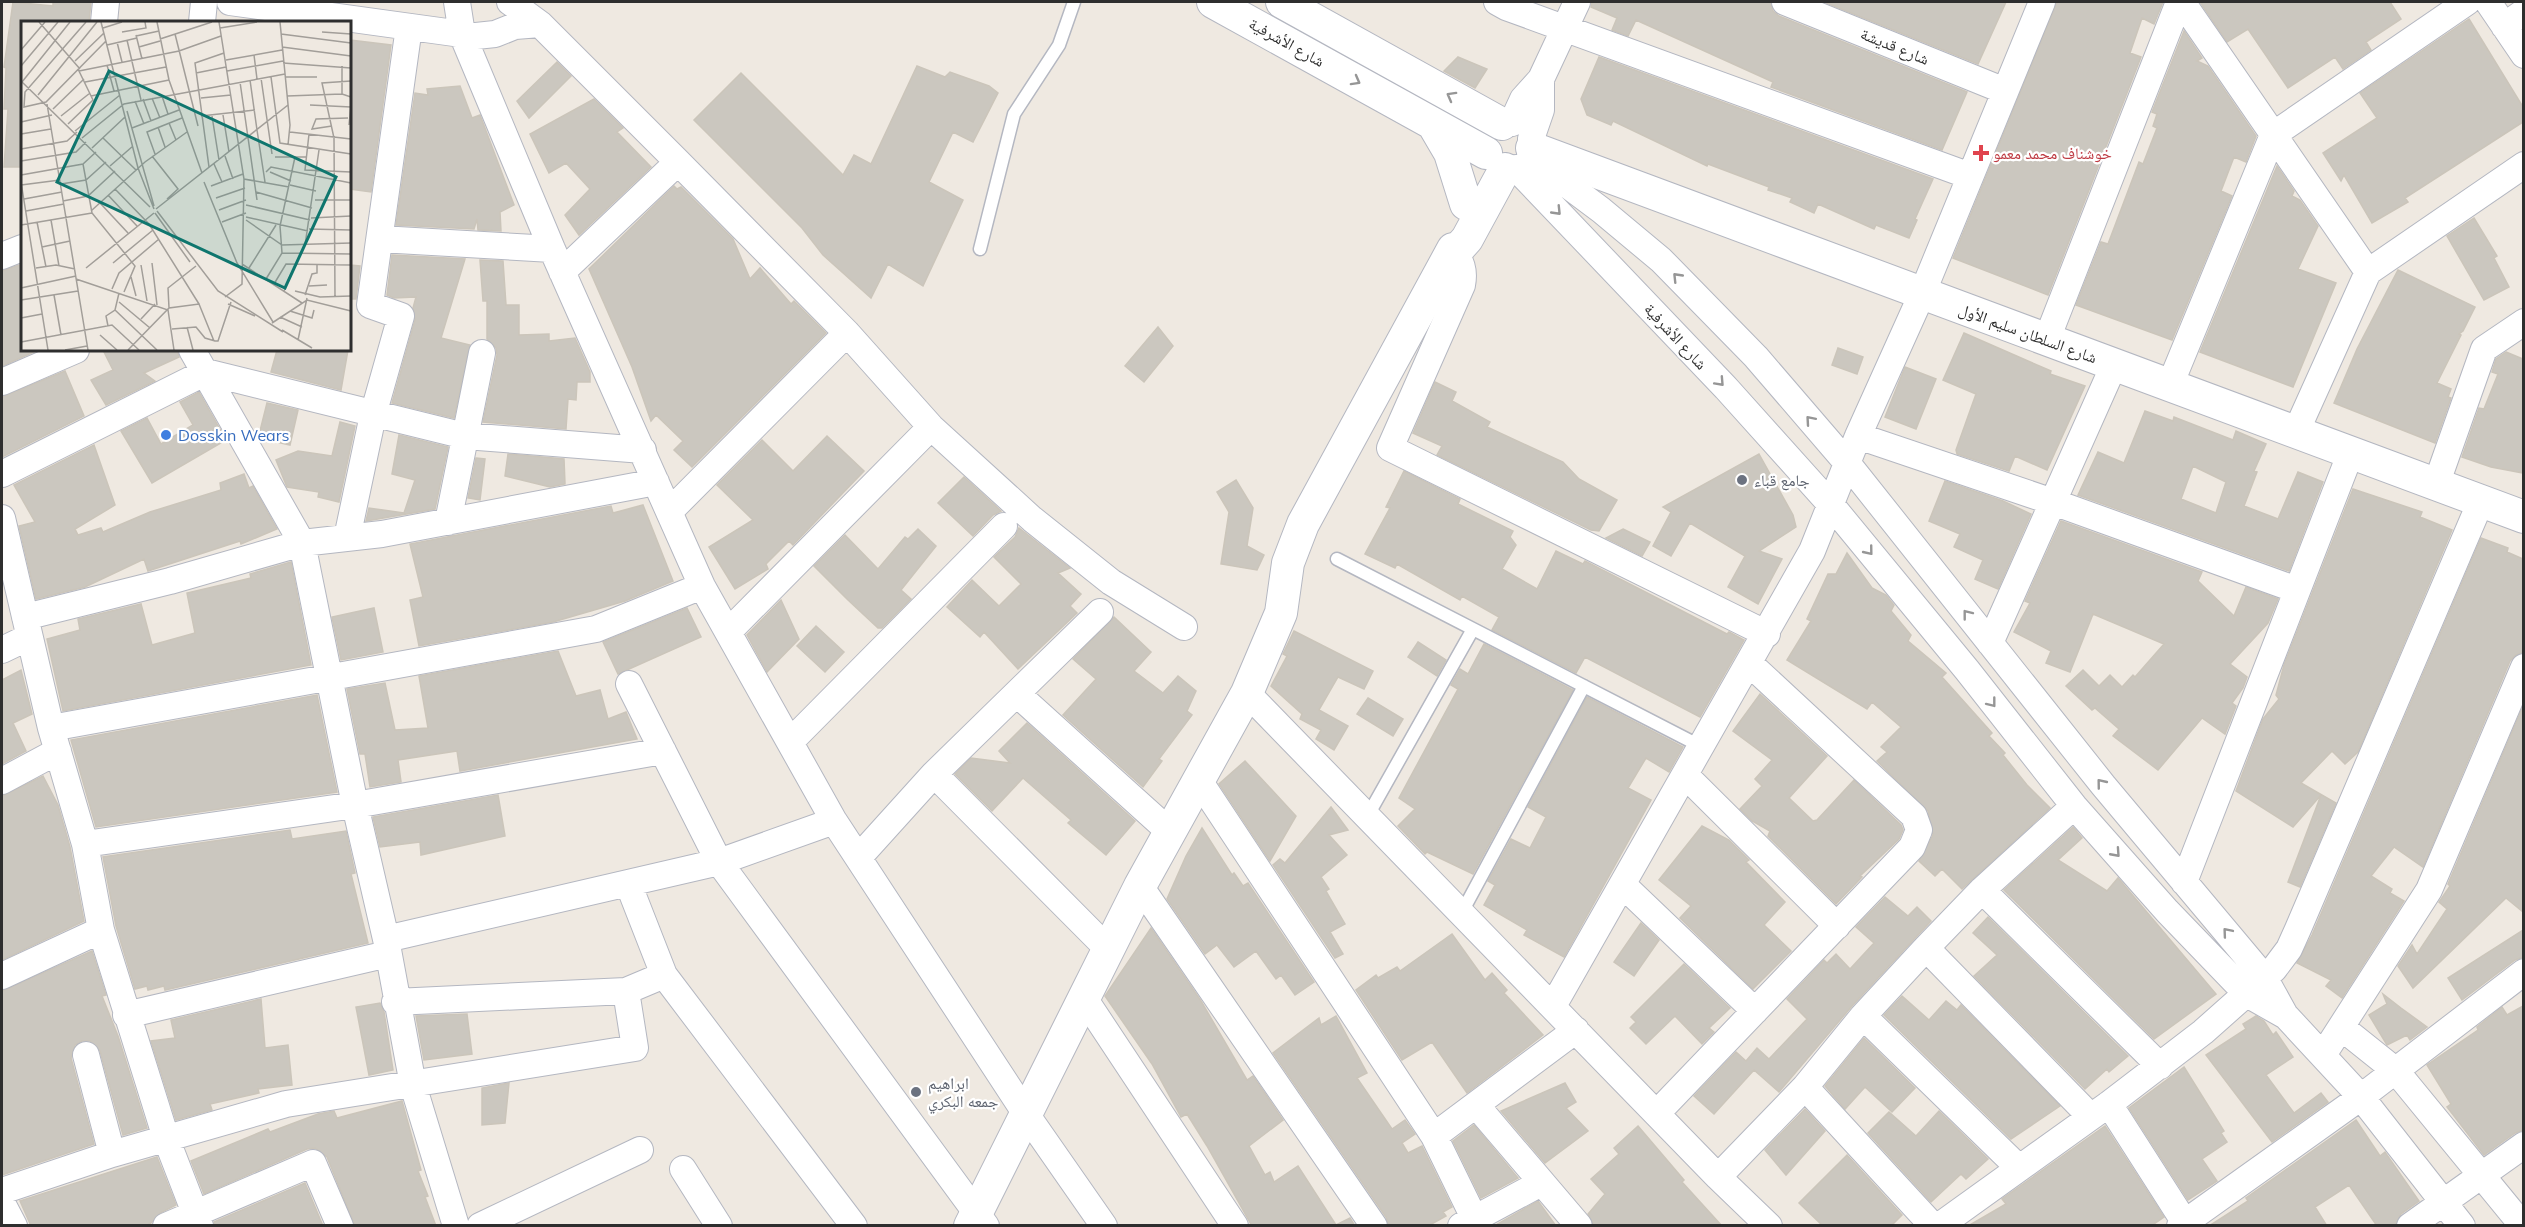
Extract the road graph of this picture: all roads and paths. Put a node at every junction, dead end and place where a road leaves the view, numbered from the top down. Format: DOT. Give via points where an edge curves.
graph roads {
  1 [pos="106,2"];
  2 [pos="204,2"];
  3 [pos="230,2"];
  4 [pos="457,2"];
  5 [pos="510,2"];
  6 [pos="1074,2"];
  7 [pos="1213,2"];
  8 [pos="1282,2"];
  9 [pos="1497,2"];
  10 [pos="1577,2"];
  11 [pos="1785,2"];
  12 [pos="2042,2"];
  13 [pos="2180,2"];
  14 [pos="2467,2"];
  15 [pos="2488,2"];
  16 [pos="2514,19"];
  17 [pos="104,21"];
  18 [pos="202,21"];
  19 [pos="540,24"];
  20 [pos="409,27"];
  21 [pos="1565,27"];
  22 [pos="462,34"];
  23 [pos="2523,55"];
  24 [pos="2005,92"];
  25 [pos="1433,124"];
  26 [pos="2273,135"];
  27 [pos="1512,149"];
  28 [pos="678,162"];
  29 [pos="2523,165"];
  30 [pos="1970,176"];
  31 [pos="1466,204"];
  32 [pos="380,239"];
  33 [pos="21,248"];
  34 [pos="552,249"];
  35 [pos="980,249"];
  36 [pos="1453,249"];
  37 [pos="2,256"];
  38 [pos="562,272"];
  39 [pos="2368,272"];
  40 [pos="1922,294"];
  41 [pos="2523,322"];
  42 [pos="847,333"];
  43 [pos="2047,339"];
  44 [pos="74,351"];
  45 [pos="193,351"];
  46 [pos="482,354"];
  47 [pos="2114,364"];
  48 [pos="206,372"];
  49 [pos="2,382"];
  50 [pos="2170,385"];
  51 [pos="373,415"];
  52 [pos="931,426"];
  53 [pos="2296,432"];
  54 [pos="465,436"];
  55 [pos="1858,436"];
  56 [pos="643,450"];
  57 [pos="2351,453"];
  58 [pos="1848,464"];
  59 [pos="2,474"];
  60 [pos="656,482"];
  61 [pos="2436,485"];
  62 [pos="2481,501"];
  63 [pos="2053,502"];
  64 [pos="1832,506"];
  65 [pos="669,512"];
  66 [pos="2523,517"];
  67 [pos="2,518"];
  68 [pos="448,522"];
  69 [pos="1004,526"];
  70 [pos="347,538"];
  71 [pos="302,543"];
  72 [pos="1337,559"];
  73 [pos="702,586"];
  74 [pos="2296,590"];
  75 [pos="1101,612"];
  76 [pos="27,627"];
  77 [pos="1184,627"];
  78 [pos="1473,629"];
  79 [pos="728,632"];
  80 [pos="1767,634"];
  81 [pos="1990,643"];
  82 [pos="2,650"];
  83 [pos="1750,664"];
  84 [pos="2523,667"];
  85 [pos="330,676"];
  86 [pos="629,684"];
  87 [pos="1584,686"];
  88 [pos="1247,693"];
  89 [pos="1017,694"];
  90 [pos="55,740"];
  91 [pos="790,742"];
  92 [pos="1702,747"];
  93 [pos="663,751"];
  94 [pos="934,774"];
  95 [pos="1686,776"];
  96 [pos="1198,779"];
  97 [pos="2,781"];
  98 [pos="355,805"];
  99 [pos="2074,806"];
  100 [pos="1367,819"];
  101 [pos="834,821"];
  102 [pos="1170,832"];
  103 [pos="85,844"];
  104 [pos="859,857"];
  105 [pos="719,862"];
  106 [pos="2184,882"];
  107 [pos="628,883"];
  108 [pos="1623,885"];
  109 [pos="1140,886"];
  110 [pos="1982,890"];
  111 [pos="1461,914"];
  112 [pos="1837,926"];
  113 [pos="101,930"];
  114 [pos="387,946"];
  115 [pos="1926,948"];
  116 [pos="1108,949"];
  117 [pos="2523,972"];
  118 [pos="664,975"];
  119 [pos="2,976"];
  120 [pos="2256,986"];
  121 [pos="626,991"];
  122 [pos="1084,998"];
  123 [pos="395,1002"];
  124 [pos="1553,1006"];
  125 [pos="1755,1011"];
  126 [pos="126,1015"];
  127 [pos="1863,1016"];
  128 [pos="2341,1027"];
  129 [pos="1576,1030"];
  130 [pos="86,1055"];
  131 [pos="2323,1055"];
  132 [pos="2160,1066"];
  133 [pos="2396,1071"];
  134 [pos="413,1085"];
  135 [pos="1805,1087"];
  136 [pos="2361,1097"];
  137 [pos="1476,1105"];
  138 [pos="2099,1110"];
  139 [pos="1657,1113"];
  140 [pos="1026,1114"];
  141 [pos="1434,1136"];
  142 [pos="166,1138"];
  143 [pos="2523,1144"];
  144 [pos="640,1150"];
  145 [pos="112,1154"];
  146 [pos="2019,1168"];
  147 [pos="683,1169"];
  148 [pos="2480,1175"];
  149 [pos="1718,1177"];
  150 [pos="1541,1183"];
  151 [pos="2,1191"];
  152 [pos="2442,1200"];
  153 [pos="2,1203"];
  154 [pos="197,1219"];
  155 [pos="978,1221"];
  156 [pos="1471,1223"];
  157 [pos="2184,1224"];
  158 [pos="14,1226"];
  159 [pos="166,1226"];
  160 [pos="340,1226"];
  161 [pos="456,1226"];
  162 [pos="480,1226"];
  163 [pos="719,1226"];
  164 [pos="854,1226"];
  165 [pos="1104,1226"];
  166 [pos="1235,1226"];
  167 [pos="1374,1226"];
  168 [pos="1579,1226"];
  169 [pos="1769,1226"];
  170 [pos="1934,1226"];
  171 [pos="1939,1226"];
  172 [pos="2410,1226"];
  173 [pos="2462,1226"];
  174 [pos="2523,1226"];
  1 -- 17 [label="street"];
  2 -- 18 [label="street"];
  3 -- 20 [label="street"];
  4 -- 22 [label="street"];
  5 -- 19 [label="street"];
  6 -- 35 [label="lane" via="1059,45 1014,114"];
  7 -- 25 [label="street, شارع الأشرفية, one-way"];
  27 -- 8 [label="street, شارع الأشرفية, one-way"];
  9 -- 21 [label="street"];
  10 -- 21 [label="street"];
  11 -- 24 [label="street, شارع قديشة"];
  12 -- 24 [label="street"];
  13 -- 26 [label="street"];
  13 -- 43 [label="street"];
  14 -- 26 [label="street"];
  15 -- 16 [label="street"];
  16 -- 23 [label="street"];
  19 -- 22 [label="street" via="515,26 487,36"];
  19 -- 28 [label="street"];
  20 -- 22 [label="street"];
  20 -- 32 [label="street"];
  21 -- 27 [label="street" via="1541,79 1523,99"];
  21 -- 30 [label="street"];
  22 -- 34 [label="street"];
  24 -- 30 [label="street"];
  25 -- 27 [label="street, شارع الأشرفية"];
  25 -- 31 [label="street" via="1450,153"];
  26 -- 39 [label="street"];
  26 -- 50 [label="street"];
  27 -- 31 [label="street"];
  27 -- 36 [label="street" via="1467,239"];
  27 -- 40 [label="street, شارع السلطان سليم الأول"];
  58 -- 27 [label="street, شارع الأشرفية, one-way" via="1755,357 1661,260 1601,210"];
  27 -- 64 [label="street, شارع الأشرفية, one-way"];
  28 -- 38 [label="street"];
  28 -- 42 [label="street"];
  29 -- 39 [label="street"];
  30 -- 40 [label="street"];
  31 -- 36 [label="street" via="1450,238"];
  32 -- 34 [label="street"];
  32 -- 51 [label="street" via="370,304 402,316"];
  33 -- 37 [label="street"];
  34 -- 38 [label="street"];
  36 -- 80 [label="street" via="1462,263 1462,285 1390,448"];
  36 -- 88 [label="street" via="1295,543 1281,613"];
  38 -- 56 [label="street"];
  39 -- 53 [label="street"];
  40 -- 43 [label="street, شارع السلطان سليم الأول"];
  40 -- 55 [label="street"];
  41 -- 61 [label="street" via="2484,349"];
  42 -- 52 [label="street"];
  42 -- 65 [label="street"];
  43 -- 47 [label="street, شارع السلطان سليم الأول"];
  44 -- 49 [label="street"];
  45 -- 48 [label="street"];
  46 -- 54 [label="street"];
  47 -- 50 [label="street, شارع السلطان سليم الأول"];
  47 -- 63 [label="street"];
  48 -- 51 [label="street"];
  48 -- 59 [label="street"];
  48 -- 71 [label="street"];
  50 -- 53 [label="street, شارع السلطان سليم الأول"];
  51 -- 54 [label="street"];
  51 -- 70 [label="street"];
  52 -- 77 [label="street" via="1032,519 1112,582"];
  52 -- 79 [label="street"];
  53 -- 57 [label="street, شارع السلطان سليم الأول"];
  54 -- 56 [label="street"];
  54 -- 68 [label="street"];
  55 -- 58 [label="street"];
  55 -- 63 [label="street"];
  56 -- 60 [label="street"];
  57 -- 61 [label="street, شارع السلطان سليم الأول"];
  57 -- 74 [label="street"];
  58 -- 64 [label="street"];
  81 -- 58 [label="street, شارع الأشرفية, one-way"];
  60 -- 65 [label="street"];
  60 -- 68 [label="street"];
  61 -- 62 [label="street, شارع السلطان سليم الأول"];
  62 -- 66 [label="street, شارع السلطان سليم الأول"];
  62 -- 120 [label="street" via="2289,948"];
  63 -- 74 [label="street"];
  63 -- 81 [label="street"];
  64 -- 80 [label="street"];
  64 -- 99 [label="street, شارع الأشرفية, one-way"];
  65 -- 73 [label="street"];
  67 -- 76 [label="street"];
  68 -- 70 [label="street"];
  69 -- 91 [label="street"];
  70 -- 71 [label="street"];
  71 -- 76 [label="street"];
  71 -- 85 [label="street"];
  72 -- 78 [label="lane"];
  73 -- 79 [label="street"];
  73 -- 85 [label="street" via="597,628"];
  74 -- 106 [label="street"];
  75 -- 89 [label="street"];
  76 -- 82 [label="street"];
  76 -- 90 [label="street"];
  78 -- 87 [label="lane"];
  78 -- 100 [label="lane"];
  79 -- 91 [label="street"];
  80 -- 83 [label="street"];
  106 -- 81 [label="street, شارع الأشرفية, one-way"];
  83 -- 92 [label="street"];
  83 -- 112 [label="street" via="1914,816 1919,830 1912,847"];
  84 -- 128 [label="street" via="2429,890"];
  85 -- 90 [label="street"];
  85 -- 98 [label="street"];
  86 -- 93 [label="street"];
  87 -- 92 [label="lane"];
  87 -- 111 [label="lane"];
  88 -- 96 [label="street"];
  88 -- 100 [label="street"];
  89 -- 94 [label="street"];
  89 -- 102 [label="street"];
  90 -- 97 [label="street"];
  90 -- 103 [label="street"];
  91 -- 101 [label="street"];
  92 -- 95 [label="street"];
  93 -- 98 [label="street"];
  93 -- 105 [label="street"];
  94 -- 104 [label="street"];
  94 -- 116 [label="street"];
  95 -- 108 [label="street"];
  95 -- 112 [label="street"];
  96 -- 102 [label="street"];
  96 -- 141 [label="street"];
  98 -- 103 [label="street"];
  98 -- 114 [label="street"];
  99 -- 110 [label="street"];
  99 -- 120 [label="street, شارع الأشرفية, one-way" via="2167,911"];
  100 -- 111 [label="street"];
  101 -- 104 [label="street"];
  101 -- 105 [label="street"];
  102 -- 109 [label="street"];
  103 -- 113 [label="street"];
  104 -- 140 [label="street"];
  105 -- 107 [label="street"];
  105 -- 155 [label="street"];
  120 -- 106 [label="street, شارع الأشرفية, one-way"];
  107 -- 114 [label="street"];
  107 -- 118 [label="street"];
  108 -- 124 [label="street"];
  108 -- 125 [label="street"];
  109 -- 116 [label="street"];
  109 -- 167 [label="street"];
  110 -- 115 [label="street"];
  110 -- 132 [label="street"];
  111 -- 124 [label="street"];
  112 -- 125 [label="street"];
  113 -- 119 [label="street"];
  113 -- 126 [label="street"];
  114 -- 123 [label="street"];
  114 -- 126 [label="street"];
  115 -- 127 [label="street"];
  115 -- 138 [label="street"];
  116 -- 122 [label="street"];
  117 -- 133 [label="street"];
  118 -- 121 [label="street"];
  118 -- 164 [label="street"];
  120 -- 131 [label="street"];
  120 -- 132 [label="street"];
  121 -- 123 [label="street"];
  121 -- 134 [label="street" via="635,1048"];
  122 -- 140 [label="street"];
  122 -- 166 [label="street"];
  123 -- 134 [label="street"];
  124 -- 129 [label="street"];
  125 -- 139 [label="street"];
  126 -- 142 [label="street"];
  127 -- 135 [label="street"];
  127 -- 146 [label="street"];
  128 -- 131 [label="street"];
  128 -- 133 [label="street"];
  129 -- 137 [label="street"];
  129 -- 139 [label="street"];
  130 -- 145 [label="street"];
  131 -- 136 [label="street"];
  132 -- 138 [label="street"];
  133 -- 136 [label="street"];
  133 -- 148 [label="street"];
  134 -- 142 [label="street" via="286,1104"];
  134 -- 161 [label="street"];
  135 -- 149 [label="street"];
  135 -- 170 [label="street"];
  136 -- 152 [label="street"];
  136 -- 157 [label="street"];
  137 -- 141 [label="street"];
  137 -- 150 [label="street"];
  138 -- 146 [label="street"];
  138 -- 157 [label="street"];
  139 -- 149 [label="street"];
  140 -- 155 [label="street"];
  140 -- 165 [label="street"];
  141 -- 156 [label="street"];
  142 -- 145 [label="street"];
  142 -- 154 [label="street"];
  143 -- 148 [label="street"];
  144 -- 162 [label="street"];
  145 -- 151 [label="street"];
  146 -- 171 [label="street"];
  147 -- 163 [label="street"];
  148 -- 152 [label="street"];
  148 -- 174 [label="street"];
  149 -- 169 [label="street"];
  150 -- 156 [label="street"];
  150 -- 168 [label="street"];
  152 -- 172 [label="street"];
  152 -- 173 [label="street"];
  153 -- 158 [label="street"];
  154 -- 159 [label="street"];
  154 -- 160 [label="street" via="314,1163"];
}
